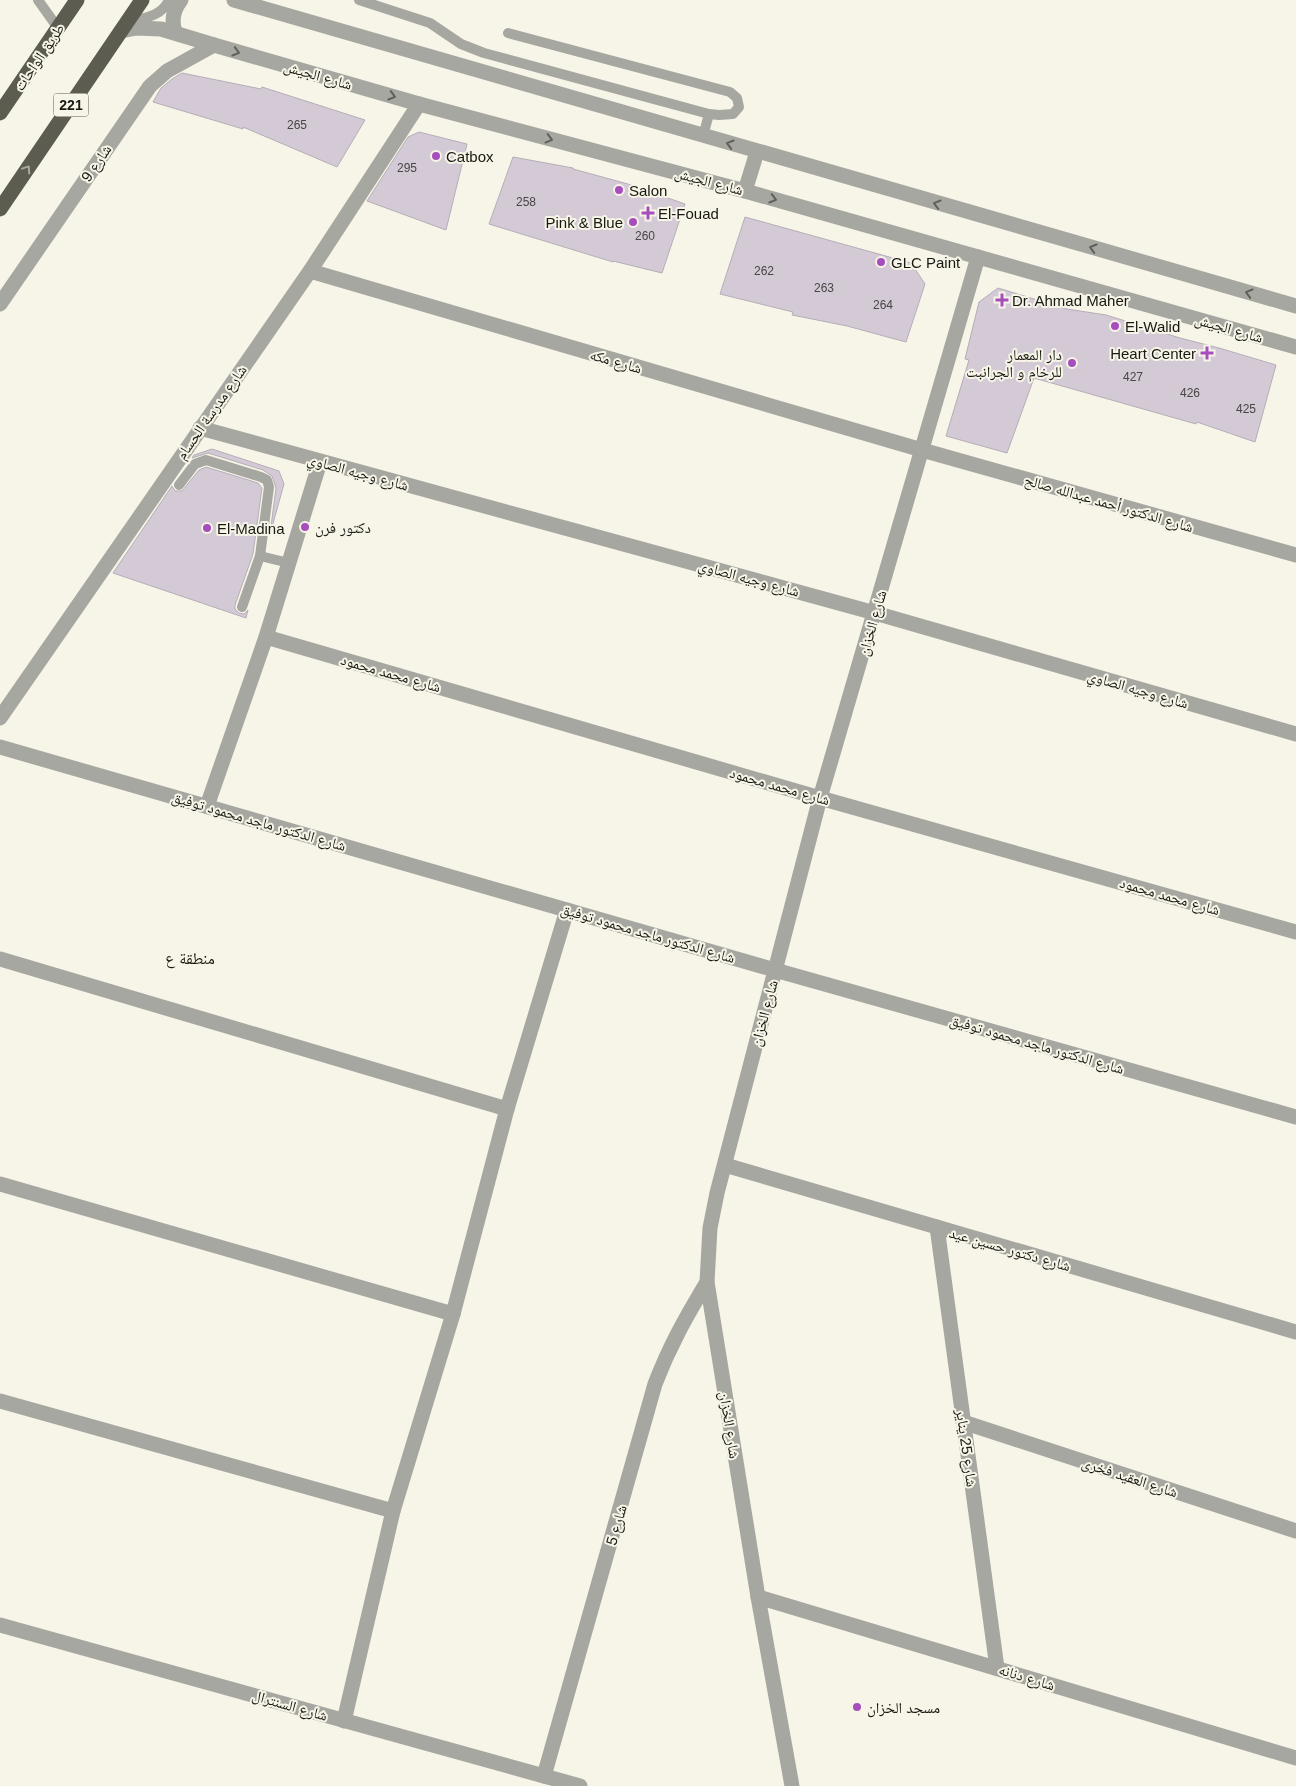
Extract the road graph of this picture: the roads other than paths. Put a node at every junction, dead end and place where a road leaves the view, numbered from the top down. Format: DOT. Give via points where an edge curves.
graph roads {
  1 [pos="38,0"];
  2 [pos="77,0"];
  3 [pos="142,0"];
  4 [pos="170,0"];
  5 [pos="181,0"];
  6 [pos="235,0"];
  7 [pos="359,0"];
  8 [pos="124,27"];
  9 [pos="58,28"];
  10 [pos="175,32"];
  11 [pos="508,33"];
  12 [pos="214,45"];
  13 [pos="419,104"];
  14 [pos="0,113"];
  15 [pos="710,114"];
  16 [pos="703,136"];
  17 [pos="757,152"];
  18 [pos="745,191"];
  19 [pos="0,209"];
  20 [pos="978,256"];
  21 [pos="310,271"];
  22 [pos="0,304"];
  23 [pos="1296,306"];
  24 [pos="1296,347"];
  25 [pos="200,428"];
  26 [pos="190,443"];
  27 [pos="922,450"];
  28 [pos="202,461"];
  29 [pos="320,462"];
  30 [pos="179,485"];
  31 [pos="1296,555"];
  32 [pos="260,556"];
  33 [pos="289,562"];
  34 [pos="242,608"];
  35 [pos="875,613"];
  36 [pos="266,637"];
  37 [pos="0,718"];
  38 [pos="1296,734"];
  39 [pos="0,747"];
  40 [pos="820,798"];
  41 [pos="207,806"];
  42 [pos="567,910"];
  43 [pos="1296,932"];
  44 [pos="0,959"];
  45 [pos="775,970"];
  46 [pos="507,1109"];
  47 [pos="1296,1117"];
  48 [pos="725,1166"];
  49 [pos="0,1184"];
  50 [pos="937,1227"];
  51 [pos="707,1282"];
  52 [pos="454,1314"];
  53 [pos="1296,1332"];
  54 [pos="0,1401"];
  55 [pos="963,1422"];
  56 [pos="393,1511"];
  57 [pos="1296,1531"];
  58 [pos="758,1597"];
  59 [pos="0,1624"];
  60 [pos="997,1668"];
  61 [pos="344,1720"];
  62 [pos="1296,1758"];
  63 [pos="544,1776"];
  64 [pos="580,1786"];
  65 [pos="792,1786"];
  1 -- 9 [label="lane"];
  2 -- 9 [label="highway, طريق الواحات"];
  3 -- 8 [label="highway, 221"];
  4 -- 8 [label="lane" via="155,15"];
  5 -- 10 [label="street" via="174,11"];
  6 -- 16 [label="street"];
  7 -- 15 [label="lane" via="430,23 461,44 484,54"];
  8 -- 10 [label="street, شارع الجيش"];
  19 -- 8 [label="highway, 221, one-way"];
  9 -- 14 [label="highway, طريق الواحات"];
  10 -- 12 [label="street, شارع الجيش"];
  11 -- 15 [label="lane" via="730,92 737,98 739,107 733,114"];
  12 -- 13 [label="street, شارع الجيش, one-way"];
  12 -- 22 [label="street, شارع 9" via="167,71 150,86"];
  13 -- 18 [label="street, شارع الجيش, one-way"];
  13 -- 21 [label="street, شارع مدرسة الحسام"];
  15 -- 16 [label="lane"];
  17 -- 16 [label="street, one-way"];
  17 -- 18 [label="street"];
  23 -- 17 [label="street, one-way"];
  18 -- 20 [label="street, شارع الجيش, one-way"];
  20 -- 24 [label="street, شارع الجيش"];
  20 -- 27 [label="street, شارع الخزان"];
  21 -- 25 [label="street, شارع مدرسة الحسام"];
  21 -- 27 [label="street, شارع مكه"];
  25 -- 26 [label="street, شارع مدرسة الحسام"];
  25 -- 29 [label="street, شارع وجيه الصاوي"];
  26 -- 28 [label="lane"];
  26 -- 37 [label="street, شارع مدرسة الحسام"];
  27 -- 31 [label="street, شارع الدكتور أحمد عبدالله صالح"];
  27 -- 35 [label="street, شارع الخزان"];
  28 -- 30 [label="lane" via="195,464"];
  28 -- 32 [label="lane" via="209,460 267,480 269,487"];
  29 -- 33 [label="street"];
  29 -- 35 [label="street, شارع وجيه الصاوي"];
  32 -- 33 [label="lane"];
  32 -- 34 [label="lane"];
  33 -- 36 [label="street"];
  35 -- 38 [label="street, شارع وجيه الصاوي"];
  35 -- 40 [label="street, شارع الخزان"];
  36 -- 40 [label="street, شارع محمد محمود"];
  36 -- 41 [label="street"];
  39 -- 41 [label="street, شارع الدكتور ماجد محمود توفيق"];
  40 -- 43 [label="street, شارع محمد محمود"];
  40 -- 45 [label="street, شارع الخزان"];
  41 -- 42 [label="street, شارع الدكتور ماجد محمود توفيق"];
  42 -- 45 [label="street, شارع الدكتور ماجد محمود توفيق"];
  42 -- 46 [label="street"];
  44 -- 46 [label="street"];
  45 -- 47 [label="street, شارع الدكتور ماجد محمود توفيق"];
  45 -- 48 [label="street, شارع الخزان"];
  46 -- 52 [label="street"];
  48 -- 50 [label="street, شارع دكتور حسين عيد"];
  48 -- 51 [label="street, شارع الخزان" via="710,1228"];
  49 -- 52 [label="street"];
  50 -- 53 [label="street, شارع دكتور حسين عيد"];
  50 -- 55 [label="street, شارع 25 يناير"];
  51 -- 58 [label="street, شارع الخزان"];
  51 -- 63 [label="street, شارع 5" via="679,1327 655,1384"];
  52 -- 56 [label="street"];
  54 -- 56 [label="street"];
  55 -- 57 [label="street, شارع العقيد فخرى"];
  55 -- 60 [label="street, شارع 25 يناير"];
  56 -- 61 [label="street"];
  58 -- 60 [label="street, شارع دنانه"];
  58 -- 65 [label="street, شارع الخزان"];
  59 -- 61 [label="street, شارع السنترال"];
  60 -- 62 [label="street, شارع دنانه"];
  61 -- 63 [label="street, شارع السنترال"];
  63 -- 64 [label="street, شارع السنترال"];
}
